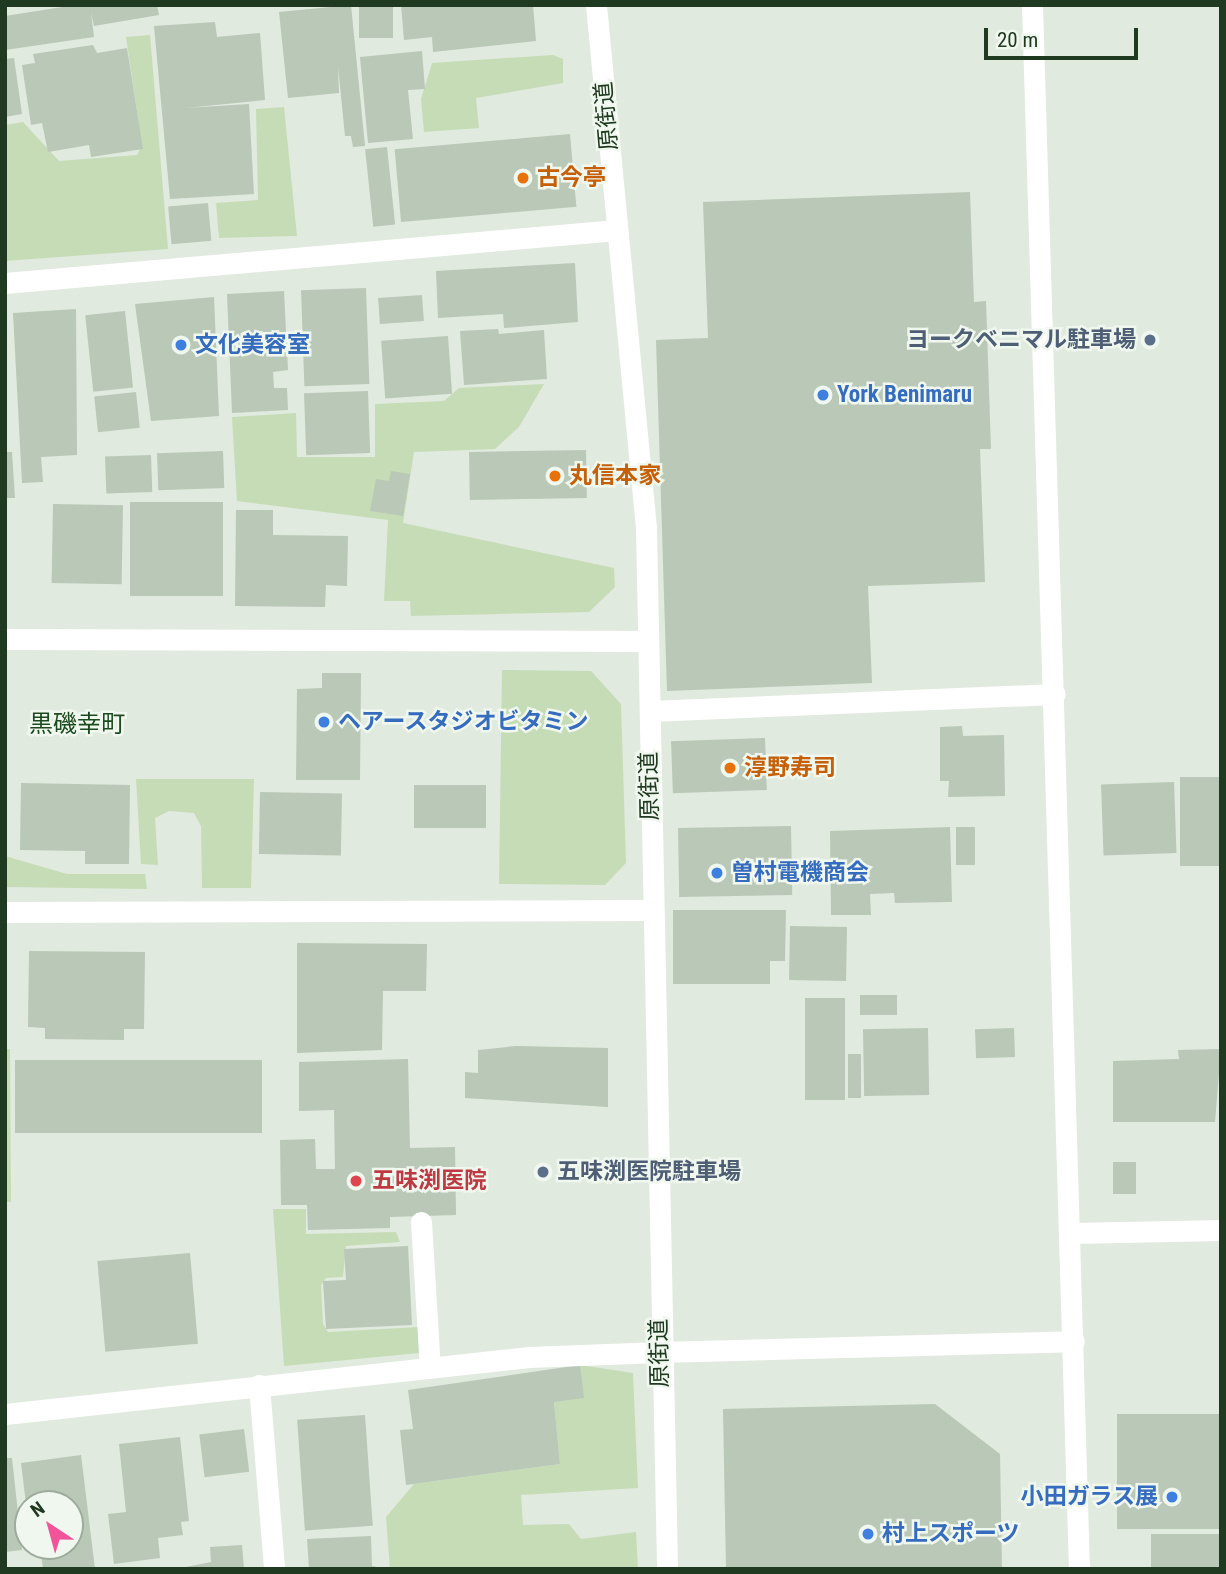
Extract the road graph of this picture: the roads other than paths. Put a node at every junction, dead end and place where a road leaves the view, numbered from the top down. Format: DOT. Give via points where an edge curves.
graph roads {
  1 [pos="596,5"];
  2 [pos="1032,5"];
  3 [pos="617,230"];
  4 [pos="5,283"];
  5 [pos="5,639"];
  6 [pos="647,641"];
  7 [pos="1055,694"];
  8 [pos="650,711"];
  9 [pos="651,910"];
  10 [pos="5,912"];
  11 [pos="421,1222"];
  12 [pos="1221,1230"];
  13 [pos="1070,1233"];
  14 [pos="1074,1341"];
  15 [pos="659,1352"];
  16 [pos="430,1368"];
  17 [pos="259,1385"];
  18 [pos="5,1414"];
  19 [pos="274,1569"];
  20 [pos="667,1569"];
  21 [pos="1079,1569"];
  1 -- 3 [label="street, 原街道"];
  2 -- 7 [label="street"];
  3 -- 4 [label="street"];
  3 -- 6 [label="street, 原街道" via="646,528"];
  5 -- 6 [label="street"];
  6 -- 8 [label="street, 原街道"];
  7 -- 8 [label="street"];
  7 -- 13 [label="street"];
  8 -- 9 [label="street, 原街道"];
  9 -- 10 [label="street"];
  9 -- 15 [label="street, 原街道"];
  11 -- 16 [label="street"];
  12 -- 13 [label="street"];
  13 -- 14 [label="street"];
  14 -- 15 [label="street"];
  14 -- 21 [label="street"];
  15 -- 16 [label="street" via="528,1357"];
  15 -- 20 [label="street, 原街道"];
  16 -- 17 [label="street"];
  17 -- 18 [label="street"];
  17 -- 19 [label="street"];
}
